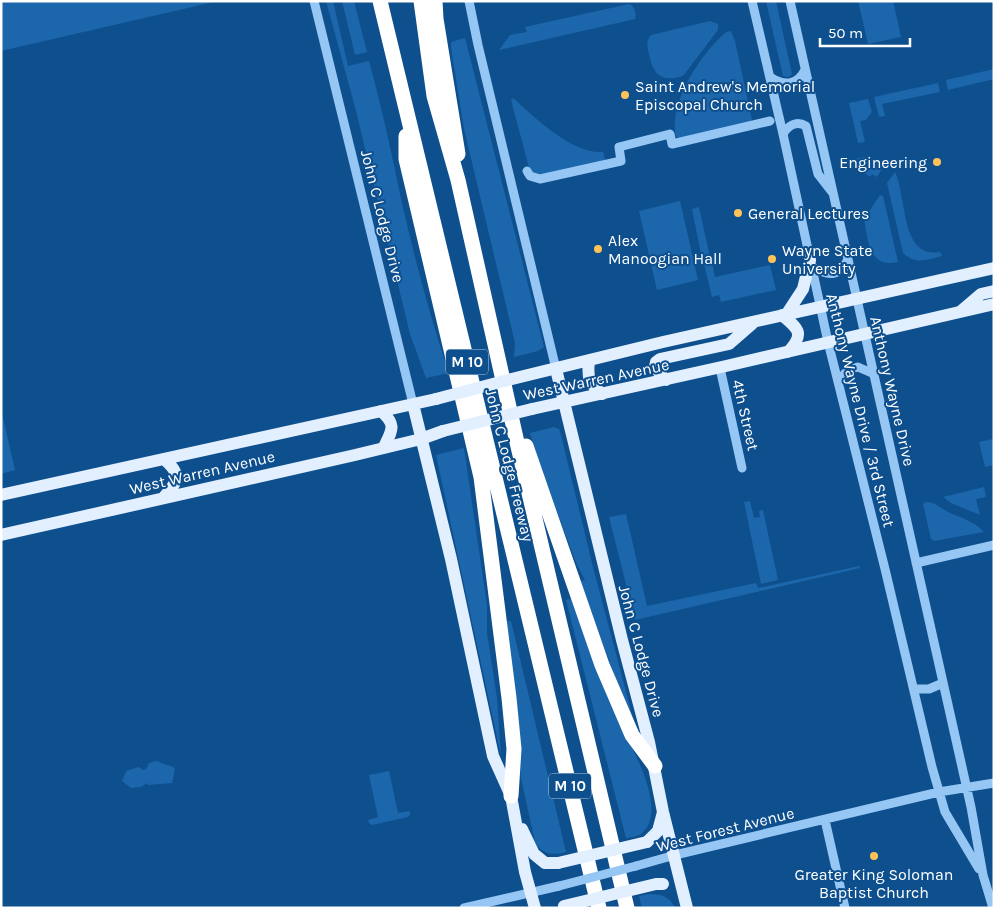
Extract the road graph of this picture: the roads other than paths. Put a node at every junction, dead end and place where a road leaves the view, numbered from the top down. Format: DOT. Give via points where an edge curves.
graph roads {
  1 [pos="314,1"];
  2 [pos="380,1"];
  3 [pos="421,1"];
  4 [pos="435,1"];
  5 [pos="469,1"];
  6 [pos="752,1"];
  7 [pos="790,1"];
  8 [pos="805,70"];
  9 [pos="770,77"];
  10 [pos="407,114"];
  11 [pos="770,121"];
  12 [pos="783,134"];
  13 [pos="527,172"];
  14 [pos="458,180"];
  15 [pos="834,195"];
  16 [pos="848,259"];
  17 [pos="811,263"];
  18 [pos="994,268"];
  19 [pos="994,291"];
  20 [pos="856,298"];
  21 [pos="994,304"];
  22 [pos="820,307"];
  23 [pos="959,312"];
  24 [pos="784,315"];
  25 [pos="753,322"];
  26 [pos="864,334"];
  27 [pos="828,342"];
  28 [pos="788,352"];
  29 [pos="588,361"];
  30 [pos="720,368"];
  31 [pos="556,369"];
  32 [pos="874,374"];
  33 [pos="666,380"];
  34 [pos="838,380"];
  35 [pos="602,394"];
  36 [pos="564,402"];
  37 [pos="413,404"];
  38 [pos="381,411"];
  39 [pos="516,438"];
  40 [pos="421,439"];
  41 [pos="384,447"];
  42 [pos="164,458"];
  43 [pos="742,468"];
  44 [pos="1,495"];
  45 [pos="164,497"];
  46 [pos="1,534"];
  47 [pos="994,545"];
  48 [pos="916,562"];
  49 [pos="943,682"];
  50 [pos="914,689"];
  51 [pos="654,766"];
  52 [pos="994,783"];
  53 [pos="967,788"];
  54 [pos="939,792"];
  55 [pos="510,796"];
  56 [pos="663,812"];
  57 [pos="514,814"];
  58 [pos="825,820"];
  59 [pos="674,855"];
  60 [pos="983,875"];
  61 [pos="531,892"];
  62 [pos="686,905"];
  63 [pos="562,907"];
  64 [pos="464,908"];
  65 [pos="535,908"];
  66 [pos="599,908"];
  67 [pos="627,908"];
  68 [pos="845,908"];
  69 [pos="993,908"];
  1 -- 37 [label="street, John C Lodge Drive"];
  2 -- 10 [label="highway, John C Lodge Freeway / M 10"];
  3 -- 14 [label="highway, John C Lodge Freeway / M 10" via="434,96"];
  4 -- 14 [label="highway" via="458,150"];
  5 -- 31 [label="street"];
  6 -- 9 [label="street, Anthony Wayne Drive / 3rd Street"];
  7 -- 8 [label="street, Anthony Wayne Drive"];
  8 -- 9 [label="street" via="801,78 789,83"];
  8 -- 15 [label="street, Anthony Wayne Drive"];
  9 -- 12 [label="street, Anthony Wayne Drive / 3rd Street"];
  10 -- 55 [label="highway" via="406,159 481,476 514,749"];
  10 -- 66 [label="highway, John C Lodge Freeway / M 10"];
  11 -- 13 [label="street" via="672,144 670,134 637,142 618,147 621,161 540,179"];
  12 -- 15 [label="street" via="791,126 806,126 818,174"];
  12 -- 17 [label="street, Anthony Wayne Drive / 3rd Street"];
  14 -- 39 [label="highway, John C Lodge Freeway / M 10"];
  15 -- 16 [label="street, Anthony Wayne Drive"];
  16 -- 17 [label="street" via="845,267 831,274 820,272"];
  16 -- 20 [label="street, Anthony Wayne Drive"];
  17 -- 22 [label="street, Anthony Wayne Drive / 3rd Street"];
  17 -- 24 [label="main road" via="803,289"];
  18 -- 20 [label="main road, West Warren Avenue"];
  19 -- 23 [label="main road" via="981,294"];
  20 -- 22 [label="main road, West Warren Avenue"];
  20 -- 26 [label="street, Anthony Wayne Drive"];
  21 -- 23 [label="main road, West Warren Avenue"];
  22 -- 24 [label="main road, West Warren Avenue"];
  22 -- 27 [label="street, Anthony Wayne Drive / 3rd Street"];
  23 -- 26 [label="main road, West Warren Avenue"];
  24 -- 25 [label="main road, West Warren Avenue"];
  24 -- 28 [label="main road" via="798,330 799,338"];
  25 -- 29 [label="main road, West Warren Avenue"];
  25 -- 33 [label="main road" via="729,344 660,359 656,362 657,370"];
  26 -- 27 [label="main road, West Warren Avenue"];
  26 -- 32 [label="street, Anthony Wayne Drive"];
  27 -- 28 [label="main road, West Warren Avenue"];
  27 -- 34 [label="street, Anthony Wayne Drive / 3rd Street"];
  28 -- 30 [label="main road, West Warren Avenue"];
  29 -- 31 [label="main road, West Warren Avenue"];
  29 -- 35 [label="main road" via="589,379"];
  30 -- 33 [label="main road, West Warren Avenue"];
  30 -- 43 [label="street, 4th Street"];
  31 -- 36 [label="main road, John C Lodge Drive"];
  31 -- 37 [label="main road, West Warren Avenue, bridge"];
  32 -- 34 [label="street" via="858,366"];
  32 -- 48 [label="street, Anthony Wayne Drive"];
  33 -- 35 [label="main road, West Warren Avenue"];
  34 -- 50 [label="street, Anthony Wayne Drive / 3rd Street"];
  35 -- 36 [label="main road, West Warren Avenue"];
  36 -- 40 [label="main road, West Warren Avenue, bridge"];
  36 -- 51 [label="main road, John C Lodge Drive"];
  37 -- 38 [label="main road, West Warren Avenue"];
  37 -- 40 [label="main road, John C Lodge Drive"];
  38 -- 41 [label="main road" via="393,428"];
  38 -- 42 [label="main road, West Warren Avenue"];
  39 -- 51 [label="highway" via="526,443 606,674 632,734"];
  39 -- 67 [label="highway, John C Lodge Freeway / M 10"];
  40 -- 41 [label="main road, West Warren Avenue"];
  40 -- 55 [label="main road, John C Lodge Drive" via="493,756"];
  41 -- 45 [label="main road, West Warren Avenue"];
  42 -- 44 [label="main road, West Warren Avenue"];
  42 -- 45 [label="main road" via="174,468 177,478"];
  45 -- 46 [label="main road, West Warren Avenue"];
  47 -- 48 [label="street"];
  48 -- 49 [label="street, Anthony Wayne Drive"];
  49 -- 50 [label="street" via="929,689"];
  49 -- 53 [label="street, Anthony Wayne Drive"];
  50 -- 54 [label="street, Anthony Wayne Drive / 3rd Street"];
  51 -- 56 [label="main road, John C Lodge Drive"];
  52 -- 53 [label="street, West Forest Avenue"];
  53 -- 54 [label="street, West Forest Avenue"];
  53 -- 60 [label="street, Anthony Wayne Drive"];
  54 -- 58 [label="street, West Forest Avenue"];
  54 -- 60 [label="street, Anthony Wayne Drive / 3rd Street" via="945,812"];
  55 -- 57 [label="main road"];
  56 -- 57 [label="main road, bridge" via="658,831 647,842 558,863 546,862 534,854"];
  56 -- 59 [label="main road, John C Lodge Drive"];
  57 -- 61 [label="main road"];
  58 -- 59 [label="street, West Forest Avenue"];
  58 -- 68 [label="street"];
  59 -- 61 [label="street, West Forest Avenue, bridge"];
  59 -- 62 [label="main road, John C Lodge Drive"];
  60 -- 69 [label="street"];
  61 -- 64 [label="street, West Forest Avenue"];
  61 -- 65 [label="main road"];
  62 -- 63 [label="main road, bridge" via="674,888 656,884"];
}
